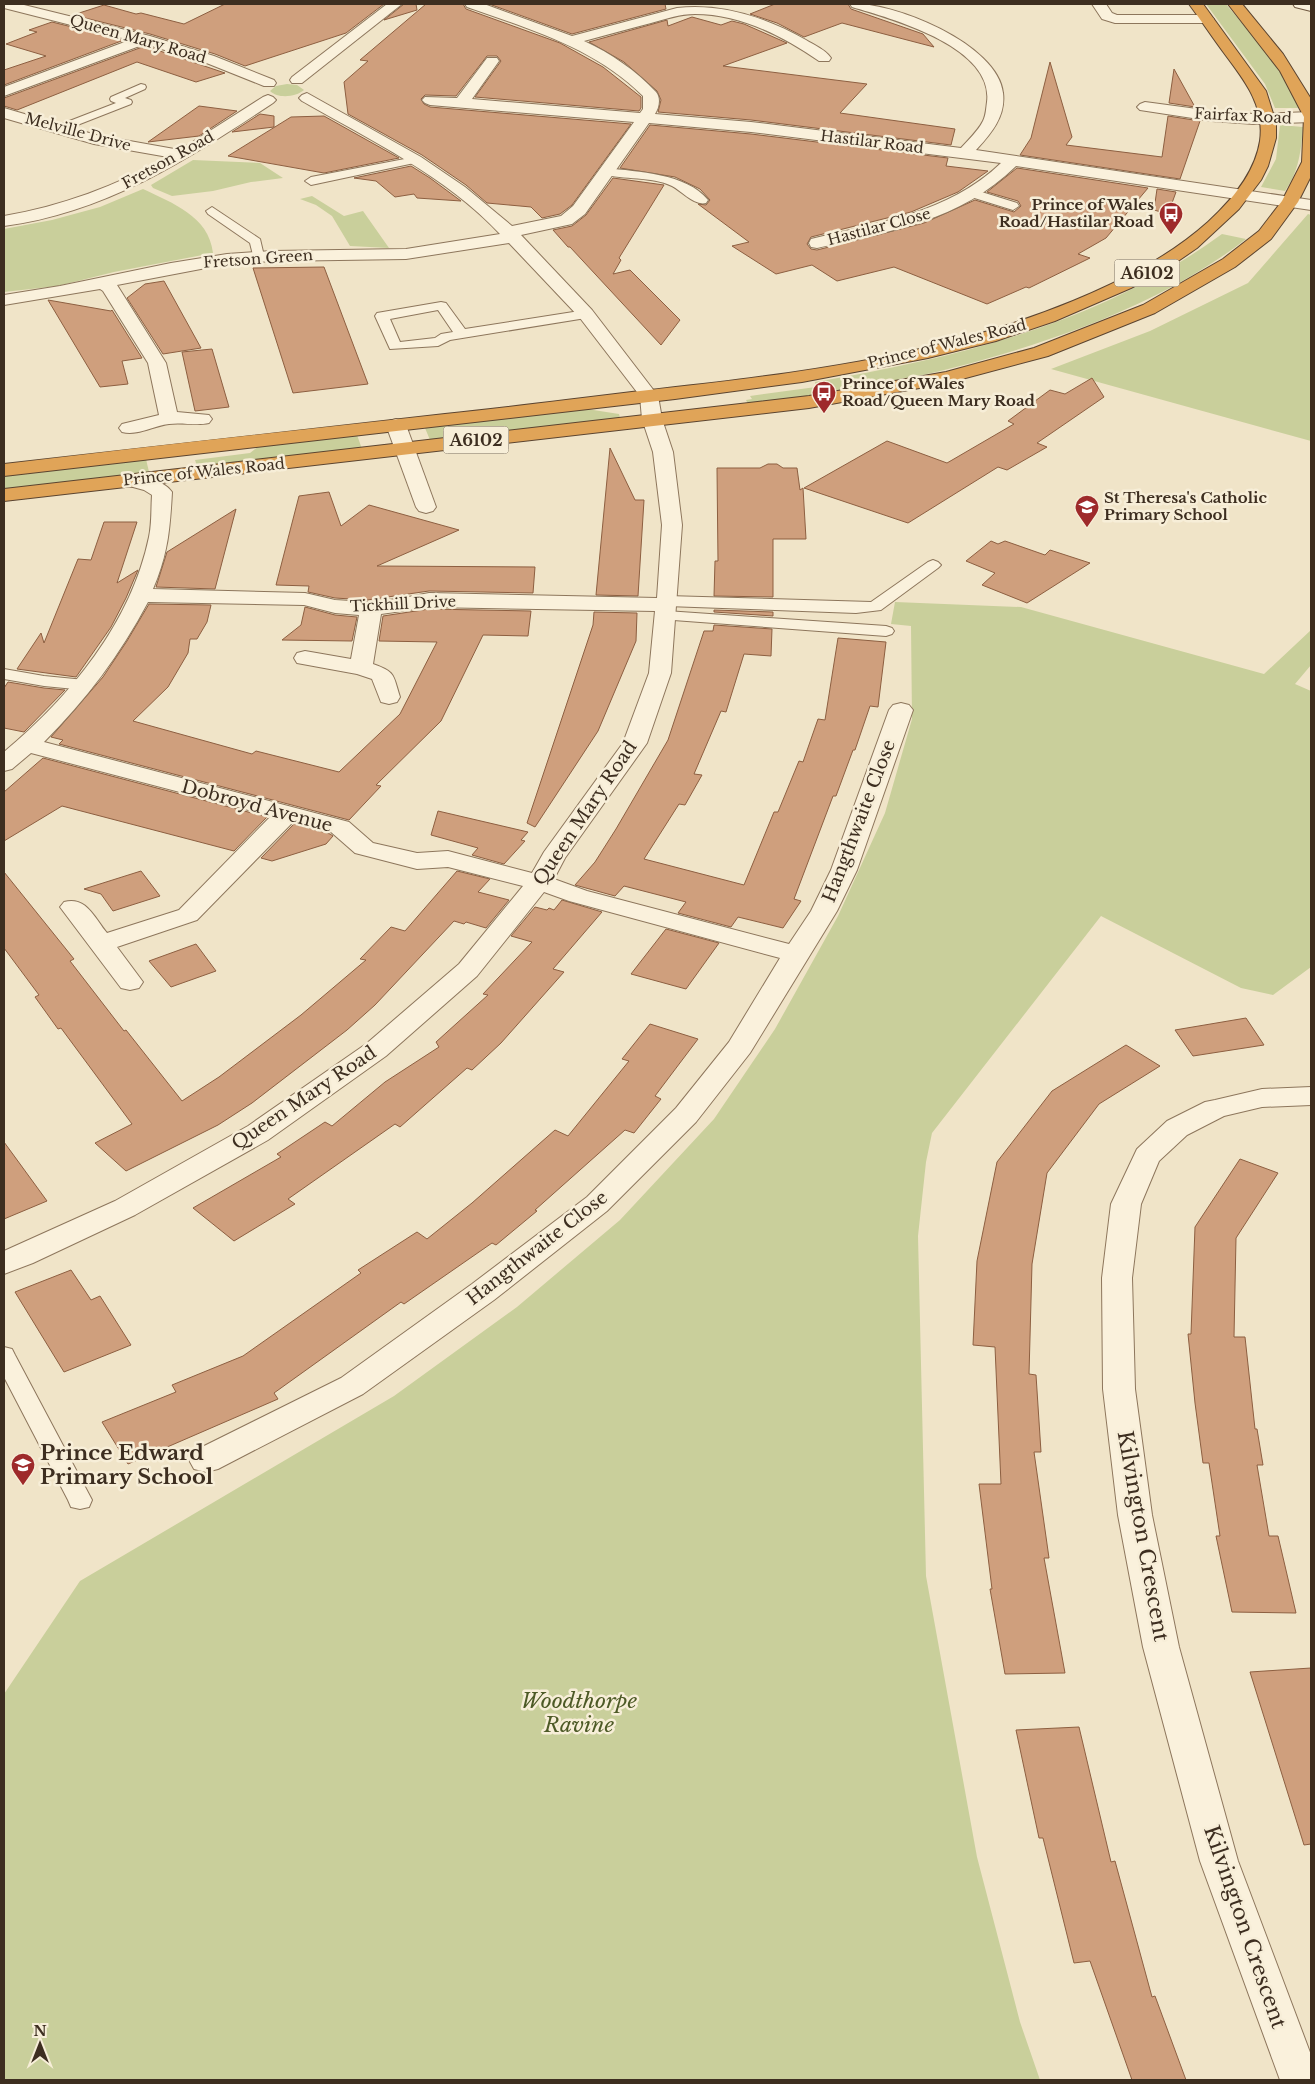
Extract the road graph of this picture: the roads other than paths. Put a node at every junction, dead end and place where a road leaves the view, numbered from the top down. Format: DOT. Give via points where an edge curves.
graph roads {
  1 [pos="4,4"];
  2 [pos="395,4"];
  3 [pos="472,4"];
  4 [pos="856,4"];
  5 [pos="1099,4"];
  6 [pos="1196,4"];
  7 [pos="1235,4"];
  8 [pos="1300,4"];
  9 [pos="1311,7"];
  10 [pos="1207,19"];
  11 [pos="145,39"];
  12 [pos="569,41"];
  13 [pos="824,58"];
  14 [pos="492,61"];
  15 [pos="297,80"];
  16 [pos="269,83"];
  17 [pos="141,87"];
  18 [pos="4,92"];
  19 [pos="288,100"];
  20 [pos="430,100"];
  21 [pos="460,103"];
  22 [pos="1145,107"];
  23 [pos="4,112"];
  24 [pos="1311,117"];
  25 [pos="644,118"];
  26 [pos="1267,118"];
  27 [pos="58,129"];
  28 [pos="965,153"];
  29 [pos="182,155"];
  30 [pos="415,160"];
  31 [pos="1013,160"];
  32 [pos="606,172"];
  33 [pos="310,181"];
  34 [pos="972,194"];
  35 [pos="1243,195"];
  36 [pos="702,200"];
  37 [pos="1290,202"];
  38 [pos="1311,205"];
  39 [pos="1013,206"];
  40 [pos="212,211"];
  41 [pos="4,221"];
  42 [pos="512,234"];
  43 [pos="817,243"];
  44 [pos="258,256"];
  45 [pos="105,284"];
  46 [pos="4,300"];
  47 [pos="586,314"];
  48 [pos="462,334"];
  49 [pos="650,408"];
  50 [pos="169,418"];
  51 [pos="202,419"];
  52 [pos="396,425"];
  53 [pos="129,428"];
  54 [pos="404,449"];
  55 [pos="4,470"];
  56 [pos="129,480"];
  57 [pos="4,495"];
  58 [pos="426,507"];
  59 [pos="933,565"];
  60 [pos="141,595"];
  61 [pos="667,607"];
  62 [pos="370,608"];
  63 [pos="886,631"];
  64 [pos="305,658"];
  65 [pos="361,668"];
  66 [pos="4,674"];
  67 [pos="85,685"];
  68 [pos="389,697"];
  69 [pos="901,710"];
  70 [pos="28,745"];
  71 [pos="4,764"];
  72 [pos="287,814"];
  73 [pos="539,882"];
  74 [pos="74,907"];
  75 [pos="101,944"];
  76 [pos="796,954"];
  77 [pos="130,982"];
  78 [pos="1311,1096"];
  79 [pos="4,1263"];
  80 [pos="4,1355"];
  81 [pos="206,1460"];
  82 [pos="80,1500"];
  83 [pos="1300,2080"];
  1 -- 11 [label="street, Queen Mary Road"];
  2 -- 15 [label="street"];
  3 -- 12 [label="street"];
  4 -- 28 [label="street" via="914,22 942,35 968,51 985,67 994,84 993,117"];
  5 -- 10 [label="street" via="1107,16 1115,19"];
  6 -- 10 [label="highway, Prince of Wales Road / A6102"];
  7 -- 24 [label="highway, Prince of Wales Road / A6102" via="1286,68"];
  8 -- 9 [label="street"];
  10 -- 26 [label="highway, Prince of Wales Road / A6102" via="1259,90"];
  11 -- 16 [label="street, Queen Mary Road"];
  11 -- 18 [label="street"];
  12 -- 13 [label="street" via="677,12 704,9 785,34"];
  12 -- 25 [label="street, Fretson Green" via="619,66 644,87 652,102"];
  14 -- 21 [label="street"];
  15 -- 16 [label="street, Queen Mary Road"];
  15 -- 19 [label="street, Queen Mary Road" via="316,85 320,90 317,94"];
  16 -- 19 [label="street" via="258,88 258,95"];
  17 -- 27 [label="lane" via="115,99 127,102"];
  19 -- 29 [label="street, Fretson Road"];
  19 -- 30 [label="street, Queen Mary Road"];
  20 -- 21 [label="street, Hastilar Road"];
  21 -- 25 [label="street, Hastilar Road"];
  22 -- 26 [label="street, Fairfax Road" via="1212,116"];
  23 -- 27 [label="street, Melville Drive"];
  24 -- 26 [label="street, Fairfax Road"];
  24 -- 37 [label="highway, Prince of Wales Road / A6102" via="1310,162"];
  25 -- 28 [label="street, Hastilar Road" via="751,127"];
  25 -- 32 [label="street, Fretson Green"];
  26 -- 35 [label="highway, Prince of Wales Road / A6102" via="1264,157 1254,182"];
  27 -- 29 [label="street, Melville Drive" via="126,146"];
  28 -- 31 [label="street, Hastilar Road"];
  29 -- 41 [label="street, Fretson Road" via="110,192"];
  30 -- 33 [label="lane"];
  30 -- 42 [label="street, Queen Mary Road" via="459,190"];
  31 -- 34 [label="street, Hastilar Close"];
  31 -- 35 [label="street, Hastilar Road"];
  32 -- 36 [label="lane" via="662,179 675,183"];
  32 -- 42 [label="street, Fretson Green" via="579,210 566,220"];
  34 -- 39 [label="lane"];
  34 -- 43 [label="street, Hastilar Close" via="933,214"];
  35 -- 37 [label="street, Hastilar Road"];
  35 -- 49 [label="highway, Prince of Wales Road / A6102" via="1200,239 1153,270 1091,301 1006,332 927,352"];
  37 -- 38 [label="street, Hastilar Road"];
  37 -- 49 [label="highway, Prince of Wales Road / A6102" via="1269,230 1229,264 1149,309 1042,352 947,377 864,394 730,412"];
  40 -- 44 [label="lane" via="256,242"];
  42 -- 44 [label="street, Fretson Green" via="406,254"];
  42 -- 47 [label="street, Queen Mary Road"];
  44 -- 45 [label="street, Fretson Green" via="182,265"];
  45 -- 46 [label="street, Fretson Green"];
  45 -- 50 [label="street" via="157,363"];
  47 -- 48 [label="lane"];
  47 -- 49 [label="street, Queen Mary Road"];
  48 -- 48 [label="lane" via="441,306 382,316 395,346 438,342"];
  49 -- 52 [label="highway, Prince of Wales Road / A6102"];
  49 -- 54 [label="highway, Prince of Wales Road / A6102"];
  49 -- 61 [label="street, Queen Mary Road" via="663,452 672,525"];
  50 -- 51 [label="street"];
  50 -- 53 [label="street"];
  52 -- 54 [label="street"];
  52 -- 55 [label="highway, Prince of Wales Road / A6102"];
  54 -- 56 [label="highway, Prince of Wales Road / A6102"];
  54 -- 58 [label="street"];
  56 -- 57 [label="highway, Prince of Wales Road / A6102"];
  56 -- 60 [label="street" via="162,492 159,538"];
  59 -- 61 [label="lane" via="875,607"];
  60 -- 62 [label="street, Tickhill Drive" via="305,599 325,606"];
  60 -- 67 [label="street"];
  61 -- 62 [label="street, Tickhill Drive" via="634,603 429,600 398,607"];
  61 -- 63 [label="lane"];
  61 -- 73 [label="street, Queen Mary Road" via="660,673 635,743 553,857"];
  62 -- 65 [label="street"];
  64 -- 65 [label="street"];
  65 -- 68 [label="street" via="382,675"];
  66 -- 67 [label="lane"];
  67 -- 70 [label="street"];
  69 -- 76 [label="street, Hangthwaite Close" via="844,870 824,911"];
  70 -- 71 [label="street"];
  70 -- 72 [label="street, Dobroyd Avenue"];
  72 -- 73 [label="street, Dobroyd Avenue" via="340,827 364,848 417,861 448,859"];
  72 -- 75 [label="street" via="188,914"];
  73 -- 76 [label="street" via="578,896"];
  73 -- 79 [label="street, Queen Mary Road" via="468,970 376,1050 258,1133 125,1208"];
  74 -- 75 [label="street"];
  75 -- 77 [label="street"];
  76 -- 81 [label="street, Hangthwaite Close" via="740,1046 692,1108 597,1204 483,1292 352,1386"];
  78 -- 83 [label="street, Kilvington Crescent" via="1262,1098 1216,1109 1177,1128 1147,1156 1126,1204 1117,1278 1119,1389 1135,1515 1162,1647 1219,1861"];
  80 -- 82 [label="lane"];
}
